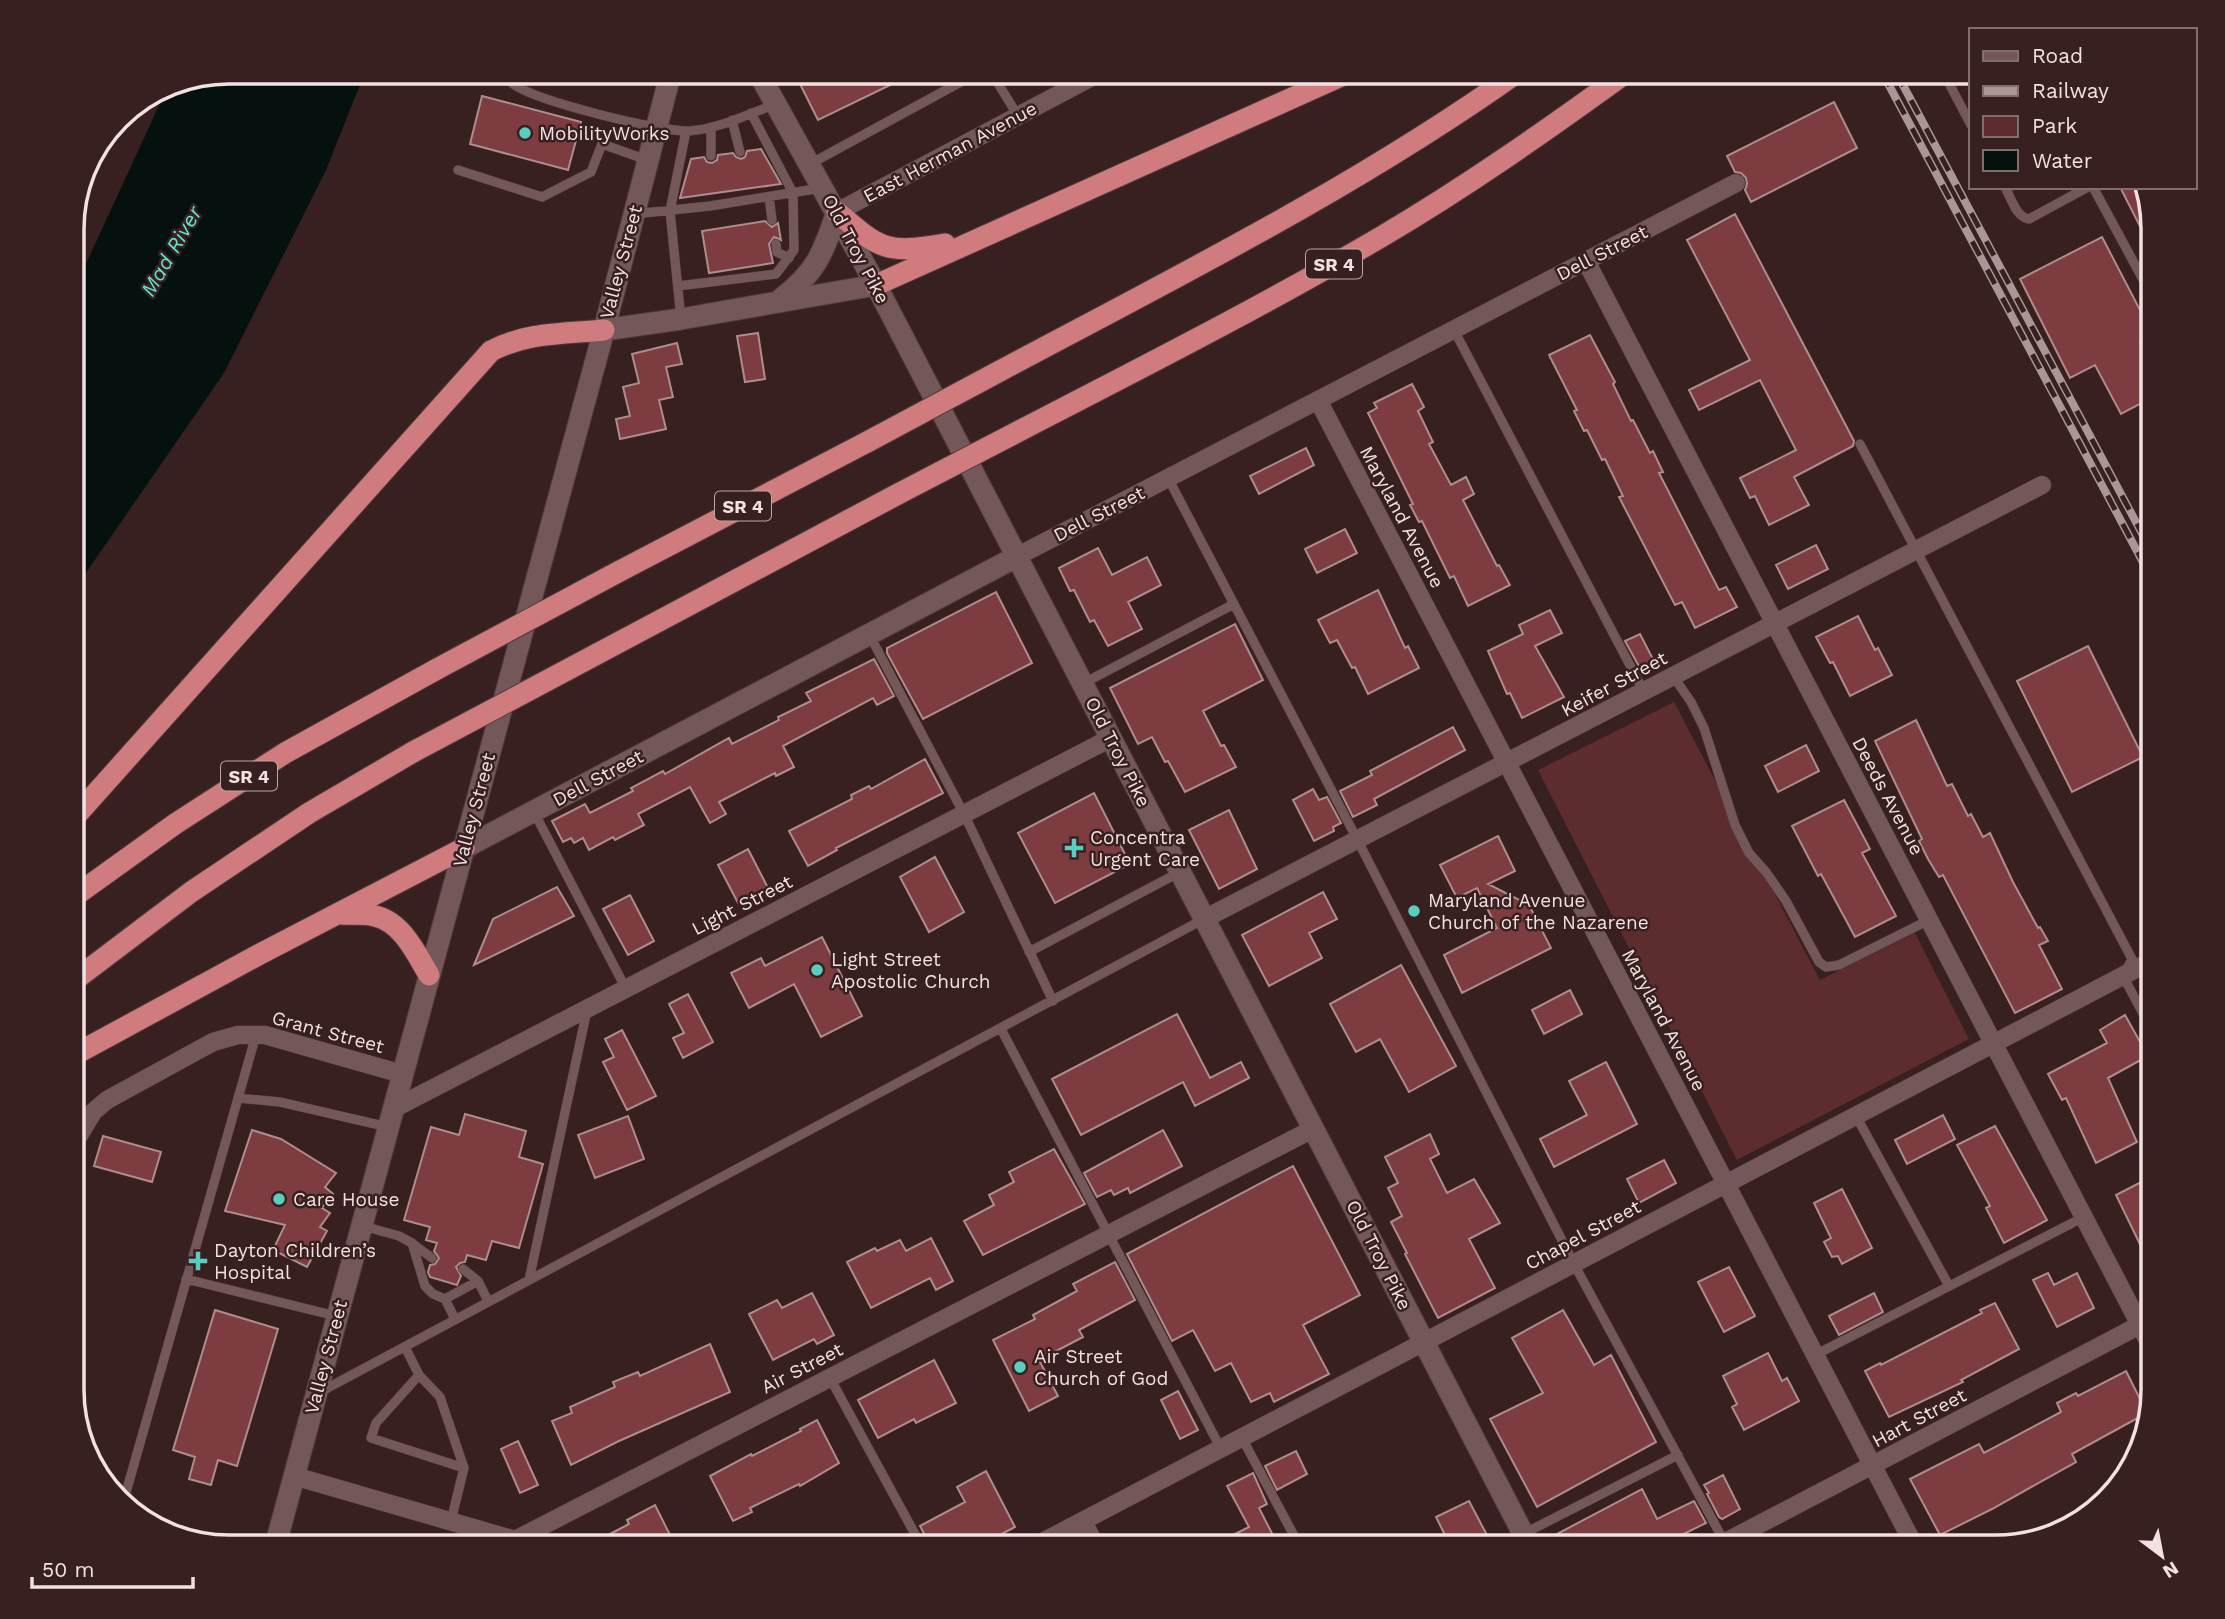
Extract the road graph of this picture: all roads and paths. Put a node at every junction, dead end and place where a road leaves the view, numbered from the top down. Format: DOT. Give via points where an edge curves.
graph roads {
  1 [pos="514,84"];
  2 [pos="669,84"];
  3 [pos="765,84"];
  4 [pos="957,84"];
  5 [pos="998,84"];
  6 [pos="1078,84"];
  7 [pos="1323,84"];
  8 [pos="1501,84"];
  9 [pos="1611,84"];
  10 [pos="1949,84"];
  11 [pos="776,104"];
  12 [pos="751,113"];
  13 [pos="1018,116"];
  14 [pos="732,120"];
  15 [pos="1969,121"];
  16 [pos="655,127"];
  17 [pos="711,128"];
  18 [pos="686,131"];
  19 [pos="740,152"];
  20 [pos="711,156"];
  21 [pos="648,160"];
  22 [pos="810,164"];
  23 [pos="457,170"];
  24 [pos="1736,183"];
  25 [pos="823,188"];
  26 [pos="750,189"];
  27 [pos="2006,189"];
  28 [pos="2086,189"];
  29 [pos="2091,189"];
  30 [pos="793,193"];
  31 [pos="710,194"];
  32 [pos="769,197"];
  33 [pos="753,199"];
  34 [pos="710,206"];
  35 [pos="670,211"];
  36 [pos="837,212"];
  37 [pos="634,214"];
  38 [pos="772,219"];
  39 [pos="971,240"];
  40 [pos="776,244"];
  41 [pos="789,258"];
  42 [pos="1586,261"];
  43 [pos="2141,277"];
  44 [pos="876,285"];
  45 [pos="678,286"];
  46 [pos="778,301"];
  47 [pos="681,319"];
  48 [pos="604,330"];
  49 [pos="1454,330"];
  50 [pos="1318,400"];
  51 [pos="1860,444"];
  52 [pos="1168,478"];
  53 [pos="2042,485"];
  54 [pos="1914,551"];
  55 [pos="1016,556"];
  56 [pos="1234,604"];
  57 [pos="1774,623"];
  58 [pos="870,634"];
  59 [pos="1673,676"];
  60 [pos="1082,684"];
  61 [pos="1643,692"];
  62 [pos="1111,738"];
  63 [pos="1507,764"];
  64 [pos="84,807"];
  65 [pos="534,812"];
  66 [pos="964,814"];
  67 [pos="1358,841"];
  68 [pos="464,848"];
  69 [pos="1180,872"];
  70 [pos="84,889"];
  71 [pos="340,914"];
  72 [pos="1204,919"];
  73 [pos="1929,919"];
  74 [pos="1029,951"];
  75 [pos="2141,966"];
  76 [pos="84,973"];
  77 [pos="429,975"];
  78 [pos="2123,976"];
  79 [pos="626,989"];
  80 [pos="1052,1001"];
  81 [pos="587,1008"];
  82 [pos="2141,1010"];
  83 [pos="1001,1029"];
  84 [pos="256,1035"];
  85 [pos="1994,1044"];
  86 [pos="84,1049"];
  87 [pos="402,1074"];
  88 [pos="237,1098"];
  89 [pos="1856,1116"];
  90 [pos="390,1118"];
  91 [pos="84,1127"];
  92 [pos="1313,1129"];
  93 [pos="1726,1184"];
  94 [pos="2084,1217"];
  95 [pos="362,1225"];
  96 [pos="1109,1234"];
  97 [pos="412,1243"];
  98 [pos="432,1258"];
  99 [pos="1574,1264"];
  100 [pos="463,1269"];
  101 [pos="187,1279"];
  102 [pos="528,1280"];
  103 [pos="478,1281"];
  104 [pos="1948,1286"];
  105 [pos="445,1299"];
  106 [pos="488,1301"];
  107 [pos="338,1317"];
  108 [pos="455,1319"];
  109 [pos="2140,1325"];
  110 [pos="1424,1343"];
  111 [pos="405,1347"];
  112 [pos="1815,1354"];
  113 [pos="419,1375"];
  114 [pos="830,1378"];
  115 [pos="316,1395"];
  116 [pos="1242,1438"];
  117 [pos="1221,1448"];
  118 [pos="1678,1455"];
  119 [pos="1873,1465"];
  120 [pos="464,1468"];
  121 [pos="294,1476"];
  122 [pos="126,1493"];
  123 [pos="451,1521"];
  124 [pos="1083,1521"];
  125 [pos="278,1535"];
  126 [pos="489,1535"];
  127 [pos="531,1535"];
  128 [pos="915,1535"];
  129 [pos="1056,1535"];
  130 [pos="1090,1535"];
  131 [pos="1294,1535"];
  132 [pos="1523,1535"];
  133 [pos="1537,1535"];
  134 [pos="1718,1535"];
  135 [pos="1743,1535"];
  136 [pos="1909,1535"];
  1 -- 16 [label="lane" via="538,96"];
  2 -- 16 [label="main road, Valley Street"];
  3 -- 11 [label="main road, Old Troy Pike"];
  4 -- 22 [label="lane"];
  5 -- 13 [label="lane"];
  6 -- 13 [label="street, East Herman Avenue"];
  7 -- 39 [label="highway"];
  8 -- 70 [label="highway, SR 4, bridge" via="1284,219 285,753"];
  9 -- 76 [label="highway, SR 4, bridge" via="1530,143 1241,317 413,752 309,813 191,892"];
  10 -- 15 [label="lane"];
  11 -- 12 [label="lane"];
  11 -- 22 [label="main road, Old Troy Pike"];
  12 -- 14 [label="lane"];
  12 -- 30 [label="lane"];
  13 -- 36 [label="street, East Herman Avenue"];
  14 -- 17 [label="lane"];
  14 -- 19 [label="lane"];
  16 -- 18 [label="lane"];
  16 -- 21 [label="main road, Valley Street"];
  17 -- 18 [label="lane"];
  17 -- 20 [label="lane"];
  18 -- 35 [label="lane"];
  21 -- 23 [label="lane" via="602,144 591,172 542,197"];
  21 -- 37 [label="main road, Valley Street"];
  22 -- 25 [label="main road, Old Troy Pike"];
  24 -- 42 [label="street, Dell Street"];
  25 -- 30 [label="lane"];
  25 -- 36 [label="main road, Old Troy Pike"];
  26 -- 33 [label="lane"];
  27 -- 28 [label="lane" via="2020,215 2029,219"];
  29 -- 43 [label="lane"];
  30 -- 32 [label="lane"];
  30 -- 41 [label="lane" via="794,250"];
  31 -- 34 [label="lane"];
  32 -- 33 [label="lane"];
  32 -- 38 [label="lane"];
  33 -- 34 [label="lane"];
  34 -- 35 [label="lane"];
  35 -- 37 [label="lane"];
  35 -- 45 [label="lane"];
  36 -- 39 [label="highway" via="870,240 890,248"];
  36 -- 44 [label="main road, Old Troy Pike"];
  36 -- 46 [label="main road" via="823,252 805,281"];
  37 -- 48 [label="main road, Valley Street"];
  39 -- 44 [label="highway"];
  40 -- 41 [label="lane" via="777,252"];
  41 -- 45 [label="lane" via="776,274"];
  42 -- 49 [label="street, Dell Street"];
  42 -- 57 [label="street, Deeds Avenue"];
  44 -- 46 [label="main road"];
  44 -- 55 [label="main road, Old Troy Pike"];
  45 -- 47 [label="lane"];
  46 -- 47 [label="main road"];
  47 -- 48 [label="main road"];
  48 -- 64 [label="highway" via="532,336 491,351"];
  48 -- 68 [label="main road, Valley Street"];
  49 -- 50 [label="street, Dell Street"];
  49 -- 61 [label="lane"];
  50 -- 52 [label="street, Dell Street"];
  50 -- 63 [label="street, Maryland Avenue"];
  51 -- 54 [label="lane"];
  52 -- 55 [label="street, Dell Street"];
  52 -- 56 [label="lane"];
  53 -- 54 [label="street, Keifer Street"];
  54 -- 57 [label="street, Keifer Street"];
  54 -- 78 [label="lane" via="2132,959"];
  55 -- 58 [label="main road, Dell Street"];
  55 -- 60 [label="main road, Old Troy Pike"];
  56 -- 60 [label="lane"];
  56 -- 67 [label="lane"];
  57 -- 59 [label="street, Keifer Street"];
  57 -- 73 [label="street, Deeds Avenue"];
  58 -- 65 [label="main road, Dell Street"];
  58 -- 66 [label="lane"];
  59 -- 61 [label="street, Keifer Street"];
  59 -- 73 [label="lane" via="1703,728 1734,825 1786,901 1819,962 1826,967 1839,965"];
  60 -- 62 [label="main road, Old Troy Pike"];
  61 -- 63 [label="street, Keifer Street"];
  62 -- 66 [label="street, Light Street"];
  62 -- 69 [label="main road, Old Troy Pike"];
  63 -- 67 [label="street, Keifer Street"];
  63 -- 93 [label="street, Maryland Avenue"];
  65 -- 68 [label="main road, Dell Street"];
  65 -- 79 [label="lane"];
  66 -- 74 [label="lane"];
  66 -- 79 [label="street, Light Street"];
  67 -- 72 [label="street, Keifer Street"];
  67 -- 99 [label="lane"];
  68 -- 71 [label="highway"];
  68 -- 77 [label="main road, Valley Street"];
  69 -- 72 [label="main road, Old Troy Pike"];
  69 -- 74 [label="lane"];
  71 -- 77 [label="highway" via="376,916 397,927"];
  71 -- 86 [label="highway"];
  72 -- 80 [label="lane"];
  72 -- 92 [label="main road, Old Troy Pike"];
  73 -- 85 [label="street, Deeds Avenue"];
  74 -- 80 [label="lane"];
  75 -- 78 [label="street, Chapel Street"];
  77 -- 87 [label="main road, Valley Street"];
  78 -- 82 [label="lane"];
  78 -- 85 [label="street, Chapel Street"];
  79 -- 81 [label="street, Light Street"];
  80 -- 83 [label="lane"];
  81 -- 90 [label="street, Light Street"];
  81 -- 102 [label="lane"];
  83 -- 96 [label="lane"];
  83 -- 102 [label="lane"];
  84 -- 87 [label="street, Grant Street"];
  84 -- 88 [label="lane"];
  84 -- 91 [label="street, Grant Street" via="213,1042 107,1100"];
  85 -- 89 [label="street, Chapel Street"];
  85 -- 94 [label="street, Deeds Avenue"];
  87 -- 90 [label="main road, Valley Street"];
  88 -- 90 [label="lane"];
  88 -- 101 [label="lane"];
  89 -- 93 [label="street, Chapel Street"];
  89 -- 104 [label="lane"];
  90 -- 95 [label="main road, Valley Street"];
  92 -- 96 [label="street, Air Street"];
  92 -- 110 [label="main road, Old Troy Pike"];
  93 -- 99 [label="street, Chapel Street"];
  93 -- 112 [label="street, Maryland Avenue"];
  94 -- 104 [label="lane"];
  94 -- 109 [label="street, Deeds Avenue"];
  95 -- 97 [label="lane"];
  95 -- 107 [label="main road, Valley Street"];
  96 -- 114 [label="street, Air Street"];
  96 -- 117 [label="lane"];
  97 -- 98 [label="lane"];
  97 -- 105 [label="lane" via="425,1286"];
  99 -- 110 [label="street, Chapel Street"];
  99 -- 118 [label="lane"];
  100 -- 103 [label="lane"];
  101 -- 107 [label="lane"];
  101 -- 122 [label="lane"];
  102 -- 106 [label="lane"];
  103 -- 105 [label="lane"];
  103 -- 106 [label="lane"];
  104 -- 112 [label="lane"];
  105 -- 108 [label="lane"];
  106 -- 108 [label="lane"];
  107 -- 115 [label="main road, Valley Street"];
  108 -- 111 [label="lane"];
  109 -- 119 [label="street, Hart Street"];
  110 -- 116 [label="street, Chapel Street"];
  110 -- 132 [label="main road, Old Troy Pike"];
  111 -- 113 [label="lane"];
  111 -- 115 [label="lane"];
  112 -- 119 [label="street, Maryland Avenue"];
  113 -- 120 [label="lane" via="440,1397"];
  113 -- 120 [label="lane" via="376,1423 371,1438"];
  114 -- 127 [label="street, Air Street"];
  114 -- 128 [label="lane"];
  115 -- 121 [label="main road, Valley Street"];
  116 -- 117 [label="street, Chapel Street"];
  116 -- 131 [label="lane"];
  117 -- 124 [label="street, Chapel Street"];
  118 -- 133 [label="lane"];
  118 -- 134 [label="lane"];
  119 -- 135 [label="street, Hart Street"];
  119 -- 136 [label="street, Maryland Avenue"];
  120 -- 123 [label="lane"];
  121 -- 123 [label="street, Air Street"];
  121 -- 125 [label="main road, Valley Street"];
  123 -- 126 [label="street, Air Street"];
  124 -- 129 [label="street, Chapel Street"];
  124 -- 130 [label="street"];
}
